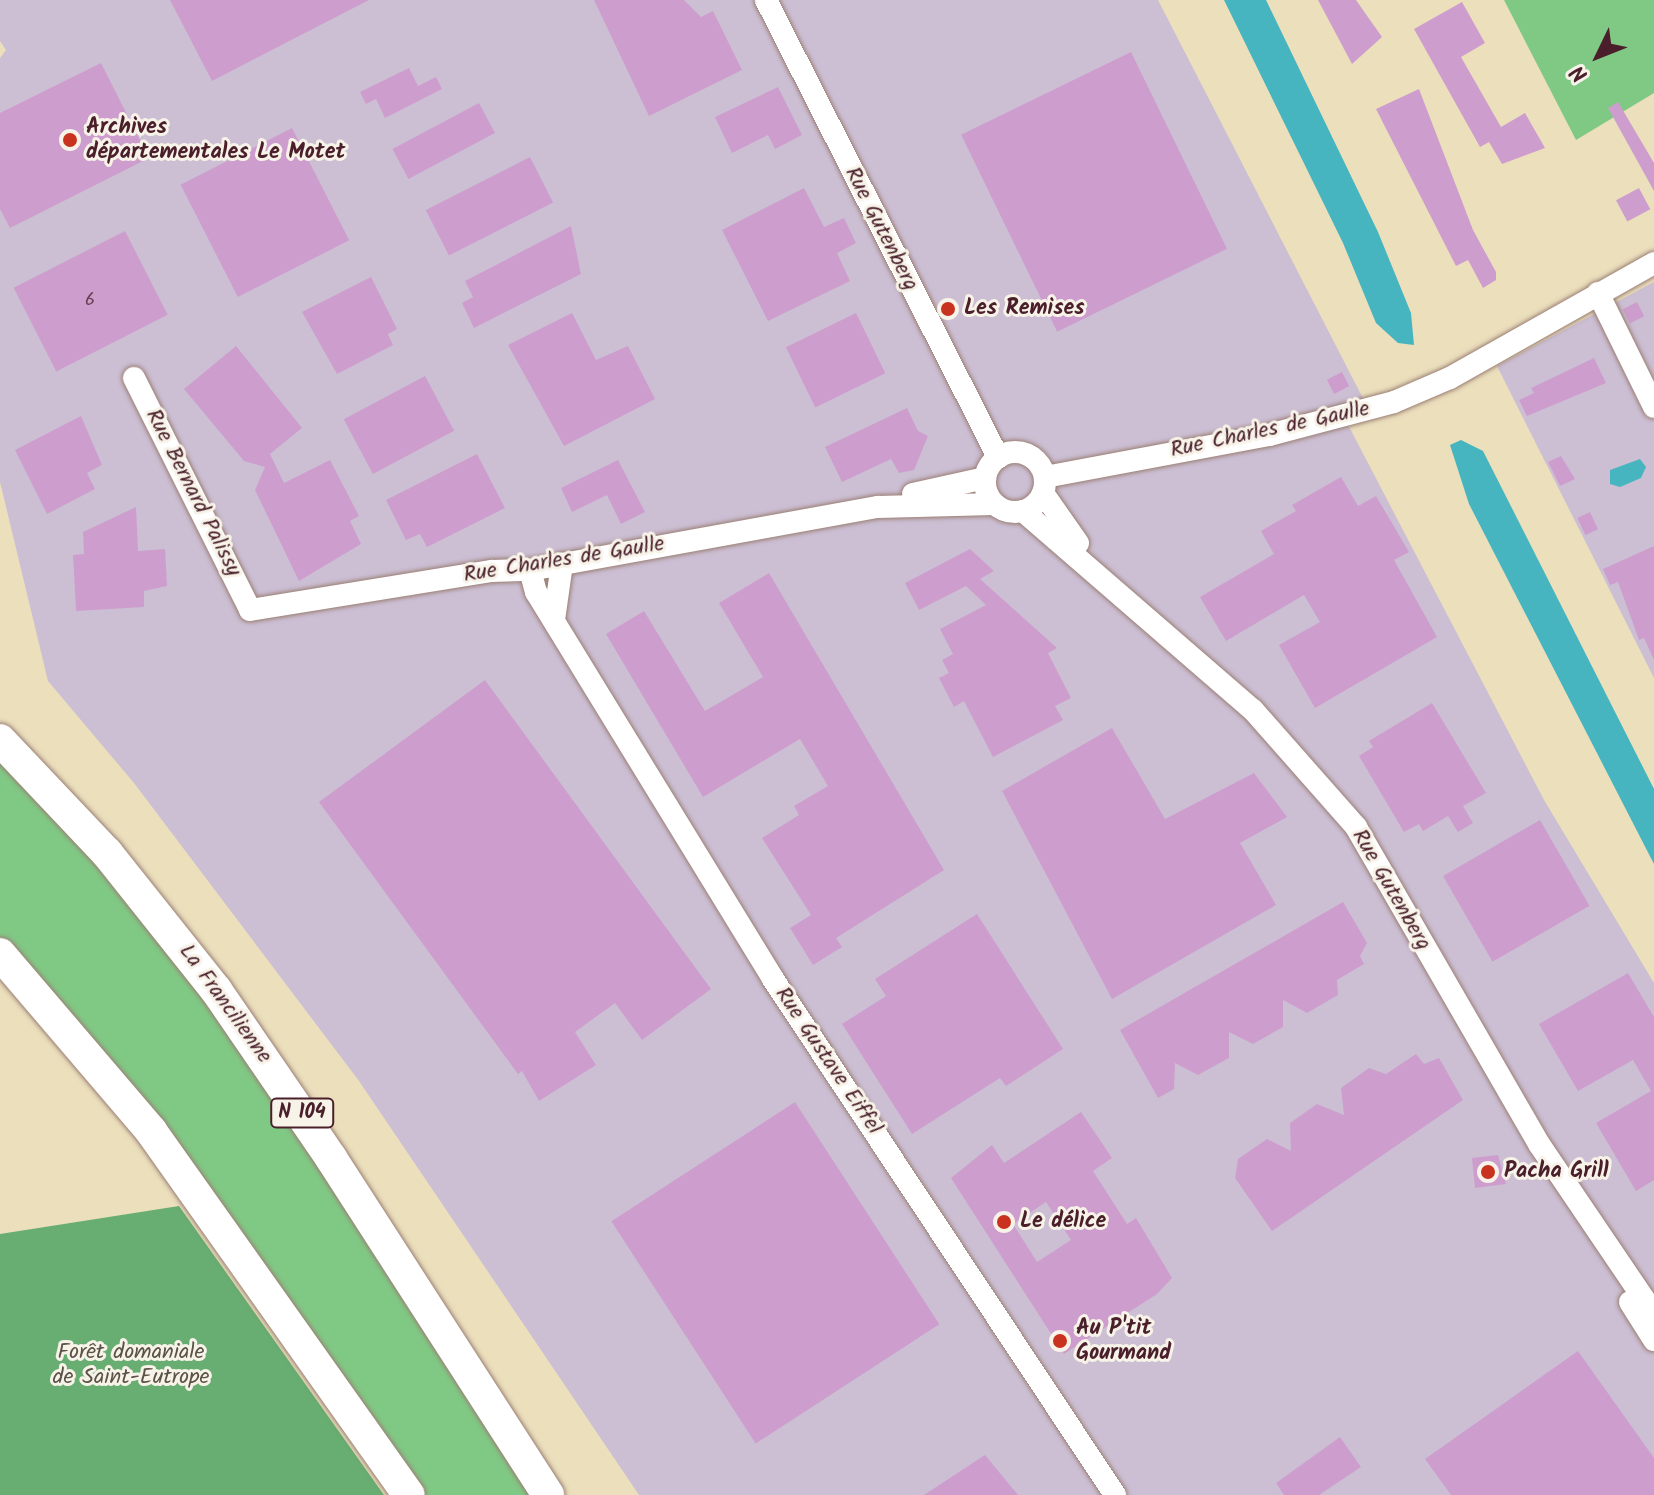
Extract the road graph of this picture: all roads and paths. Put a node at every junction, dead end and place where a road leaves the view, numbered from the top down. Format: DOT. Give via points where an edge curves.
graph roads {
  1 [pos="766,0"];
  2 [pos="1654,263"];
  3 [pos="1598,293"];
  4 [pos="134,378"];
  5 [pos="1654,407"];
  6 [pos="998,457"];
  7 [pos="985,478"];
  8 [pos="1044,485"];
  9 [pos="994,504"];
  10 [pos="878,507"];
  11 [pos="1023,511"];
  12 [pos="562,564"];
  13 [pos="530,570"];
  14 [pos="250,610"];
  15 [pos="1143,611"];
  16 [pos="554,620"];
  17 [pos="0,714"];
  18 [pos="10,749"];
  19 [pos="0,954"];
  20 [pos="1582,1213"];
  21 [pos="1654,1314"];
  22 [pos="1654,1340"];
  23 [pos="409,1495"];
  24 [pos="548,1495"];
  25 [pos="1115,1495"];
  1 -- 6 [label="street, Rue Gutenberg"];
  2 -- 3 [label="street, Rue Charles de Gaulle"];
  3 -- 5 [label="street"];
  3 -- 8 [label="street, Rue Charles de Gaulle" via="1450,378 1357,414"];
  4 -- 14 [label="street, Rue Bernard Palissy"];
  6 -- 7 [label="street"];
  6 -- 8 [label="street" via="1024,453 1035,459"];
  7 -- 9 [label="street"];
  7 -- 10 [label="street, Rue Charles de Gaulle"];
  8 -- 11 [label="street"];
  8 -- 15 [label="street, Rue Gutenberg" via="1062,526"];
  9 -- 10 [label="street, Rue Charles de Gaulle"];
  9 -- 11 [label="street"];
  10 -- 12 [label="street, Rue Charles de Gaulle"];
  11 -- 15 [label="street, Rue Gutenberg"];
  12 -- 13 [label="street, Rue Charles de Gaulle"];
  12 -- 16 [label="street"];
  13 -- 14 [label="street, Rue Charles de Gaulle" via="492,571"];
  13 -- 16 [label="street, Rue Gustave Eiffel" via="536,592"];
  15 -- 20 [label="street, Rue Gutenberg" via="1253,710 1356,827"];
  16 -- 25 [label="street, Rue Gustave Eiffel" via="773,979"];
  17 -- 18 [label="highway" via="15,735"];
  18 -- 24 [label="highway, La Francilienne / N 104" via="107,853 225,1002"];
  19 -- 23 [label="highway" via="151,1131"];
  20 -- 21 [label="street, Rue Gutenberg"];
  20 -- 22 [label="street, Rue Gutenberg" via="1600,1257"];
}
